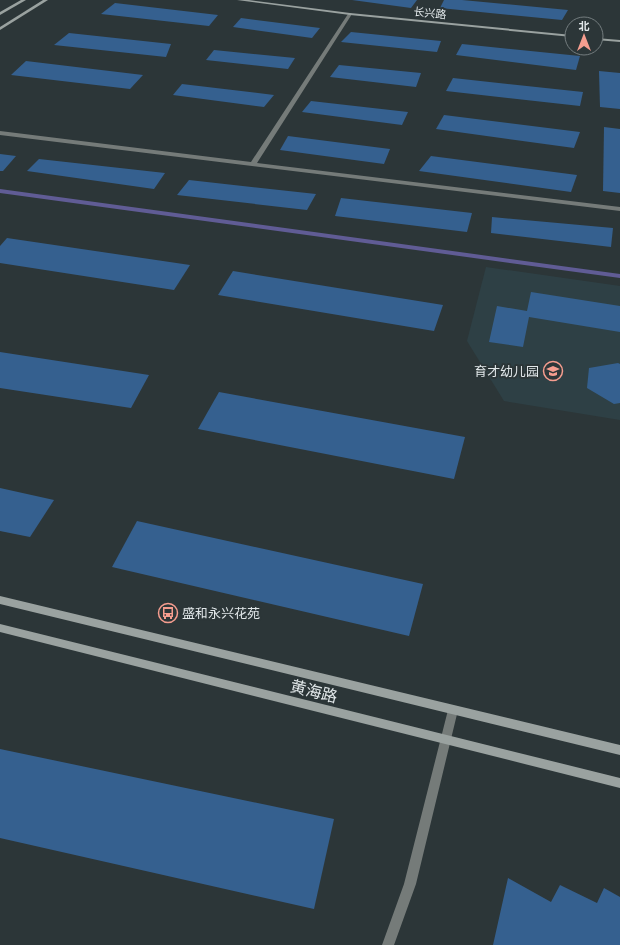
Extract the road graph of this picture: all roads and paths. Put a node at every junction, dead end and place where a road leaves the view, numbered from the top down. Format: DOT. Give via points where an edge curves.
graph roads {
  1 [pos="24,0"];
  2 [pos="46,0"];
  3 [pos="239,0"];
  4 [pos="0,14"];
  5 [pos="350,14"];
  6 [pos="0,29"];
  7 [pos="564,35"];
  8 [pos="604,40"];
  9 [pos="620,41"];
  10 [pos="0,133"];
  11 [pos="253,164"];
  12 [pos="620,209"];
  13 [pos="0,600"];
  14 [pos="0,628"];
  15 [pos="453,710"];
  16 [pos="445,738"];
  17 [pos="620,750"];
  18 [pos="620,783"];
  19 [pos="388,945"];
  1 -- 4 [label="main road"];
  2 -- 6 [label="main road"];
  3 -- 5 [label="main road, 长兴路"];
  5 -- 7 [label="main road, 长兴路"];
  5 -- 11 [label="lane"];
  8 -- 9 [label="main road"];
  10 -- 11 [label="lane"];
  11 -- 12 [label="lane"];
  13 -- 15 [label="main road, 黄海路"];
  14 -- 16 [label="main road, 黄海路"];
  15 -- 16 [label="lane"];
  15 -- 17 [label="main road, 黄海路"];
  16 -- 18 [label="main road, 黄海路"];
  16 -- 19 [label="lane" via="410,884"];
}
